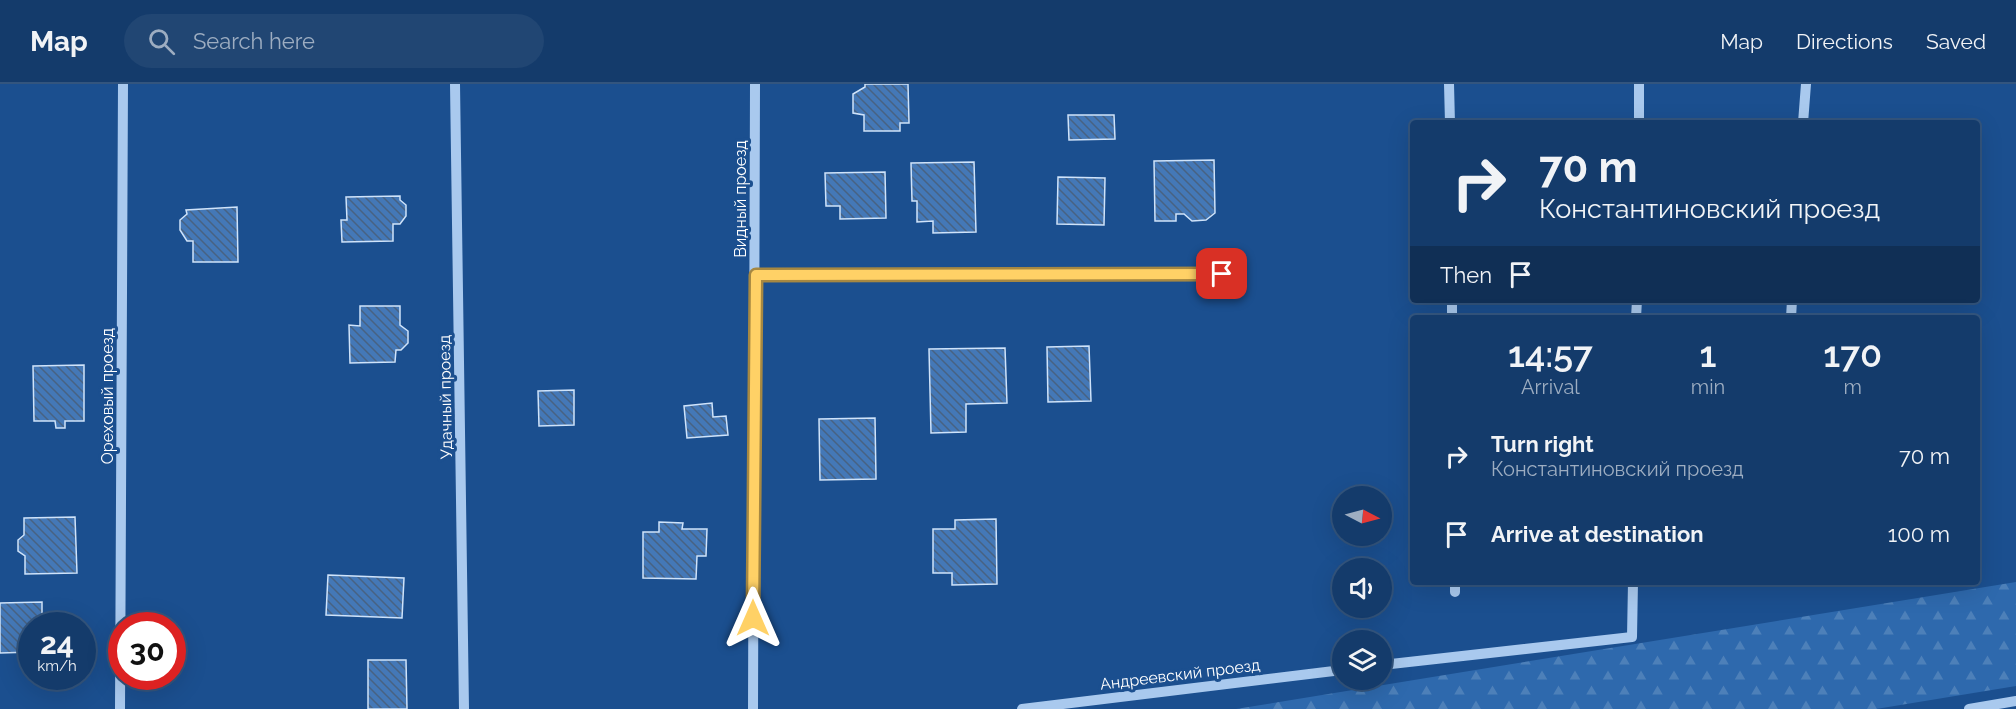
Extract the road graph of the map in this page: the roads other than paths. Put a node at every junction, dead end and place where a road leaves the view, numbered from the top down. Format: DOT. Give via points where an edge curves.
graph roads {
  1 [pos="123,84"];
  2 [pos="455,84"];
  3 [pos="755,84"];
  4 [pos="1449,84"];
  5 [pos="1639,84"];
  6 [pos="1806,84"];
  7 [pos="1450,120"];
  8 [pos="1639,120"];
  9 [pos="1803,120"];
  10 [pos="1222,274"];
  11 [pos="756,275"];
  12 [pos="1633,585"];
  13 [pos="1392,664"];
  14 [pos="1332,671"];
  15 [pos="2016,701"];
  16 [pos="120,709"];
  17 [pos="464,709"];
  18 [pos="753,709"];
  19 [pos="1022,709"];
  20 [pos="1969,709"];
  1 -- 16 [label="street, Ореховый проезд"];
  2 -- 17 [label="street, Удачный проезд"];
  3 -- 11 [label="street, Видный проезд"];
  4 -- 7 [label="street"];
  5 -- 8 [label="street"];
  6 -- 9 [label="street"];
  10 -- 11 [label="street"];
  11 -- 18 [label="street, Видный проезд"];
  12 -- 13 [label="street" via="1632,637"];
  14 -- 19 [label="street, Андреевский проезд"];
  15 -- 20 [label="street"];
}
